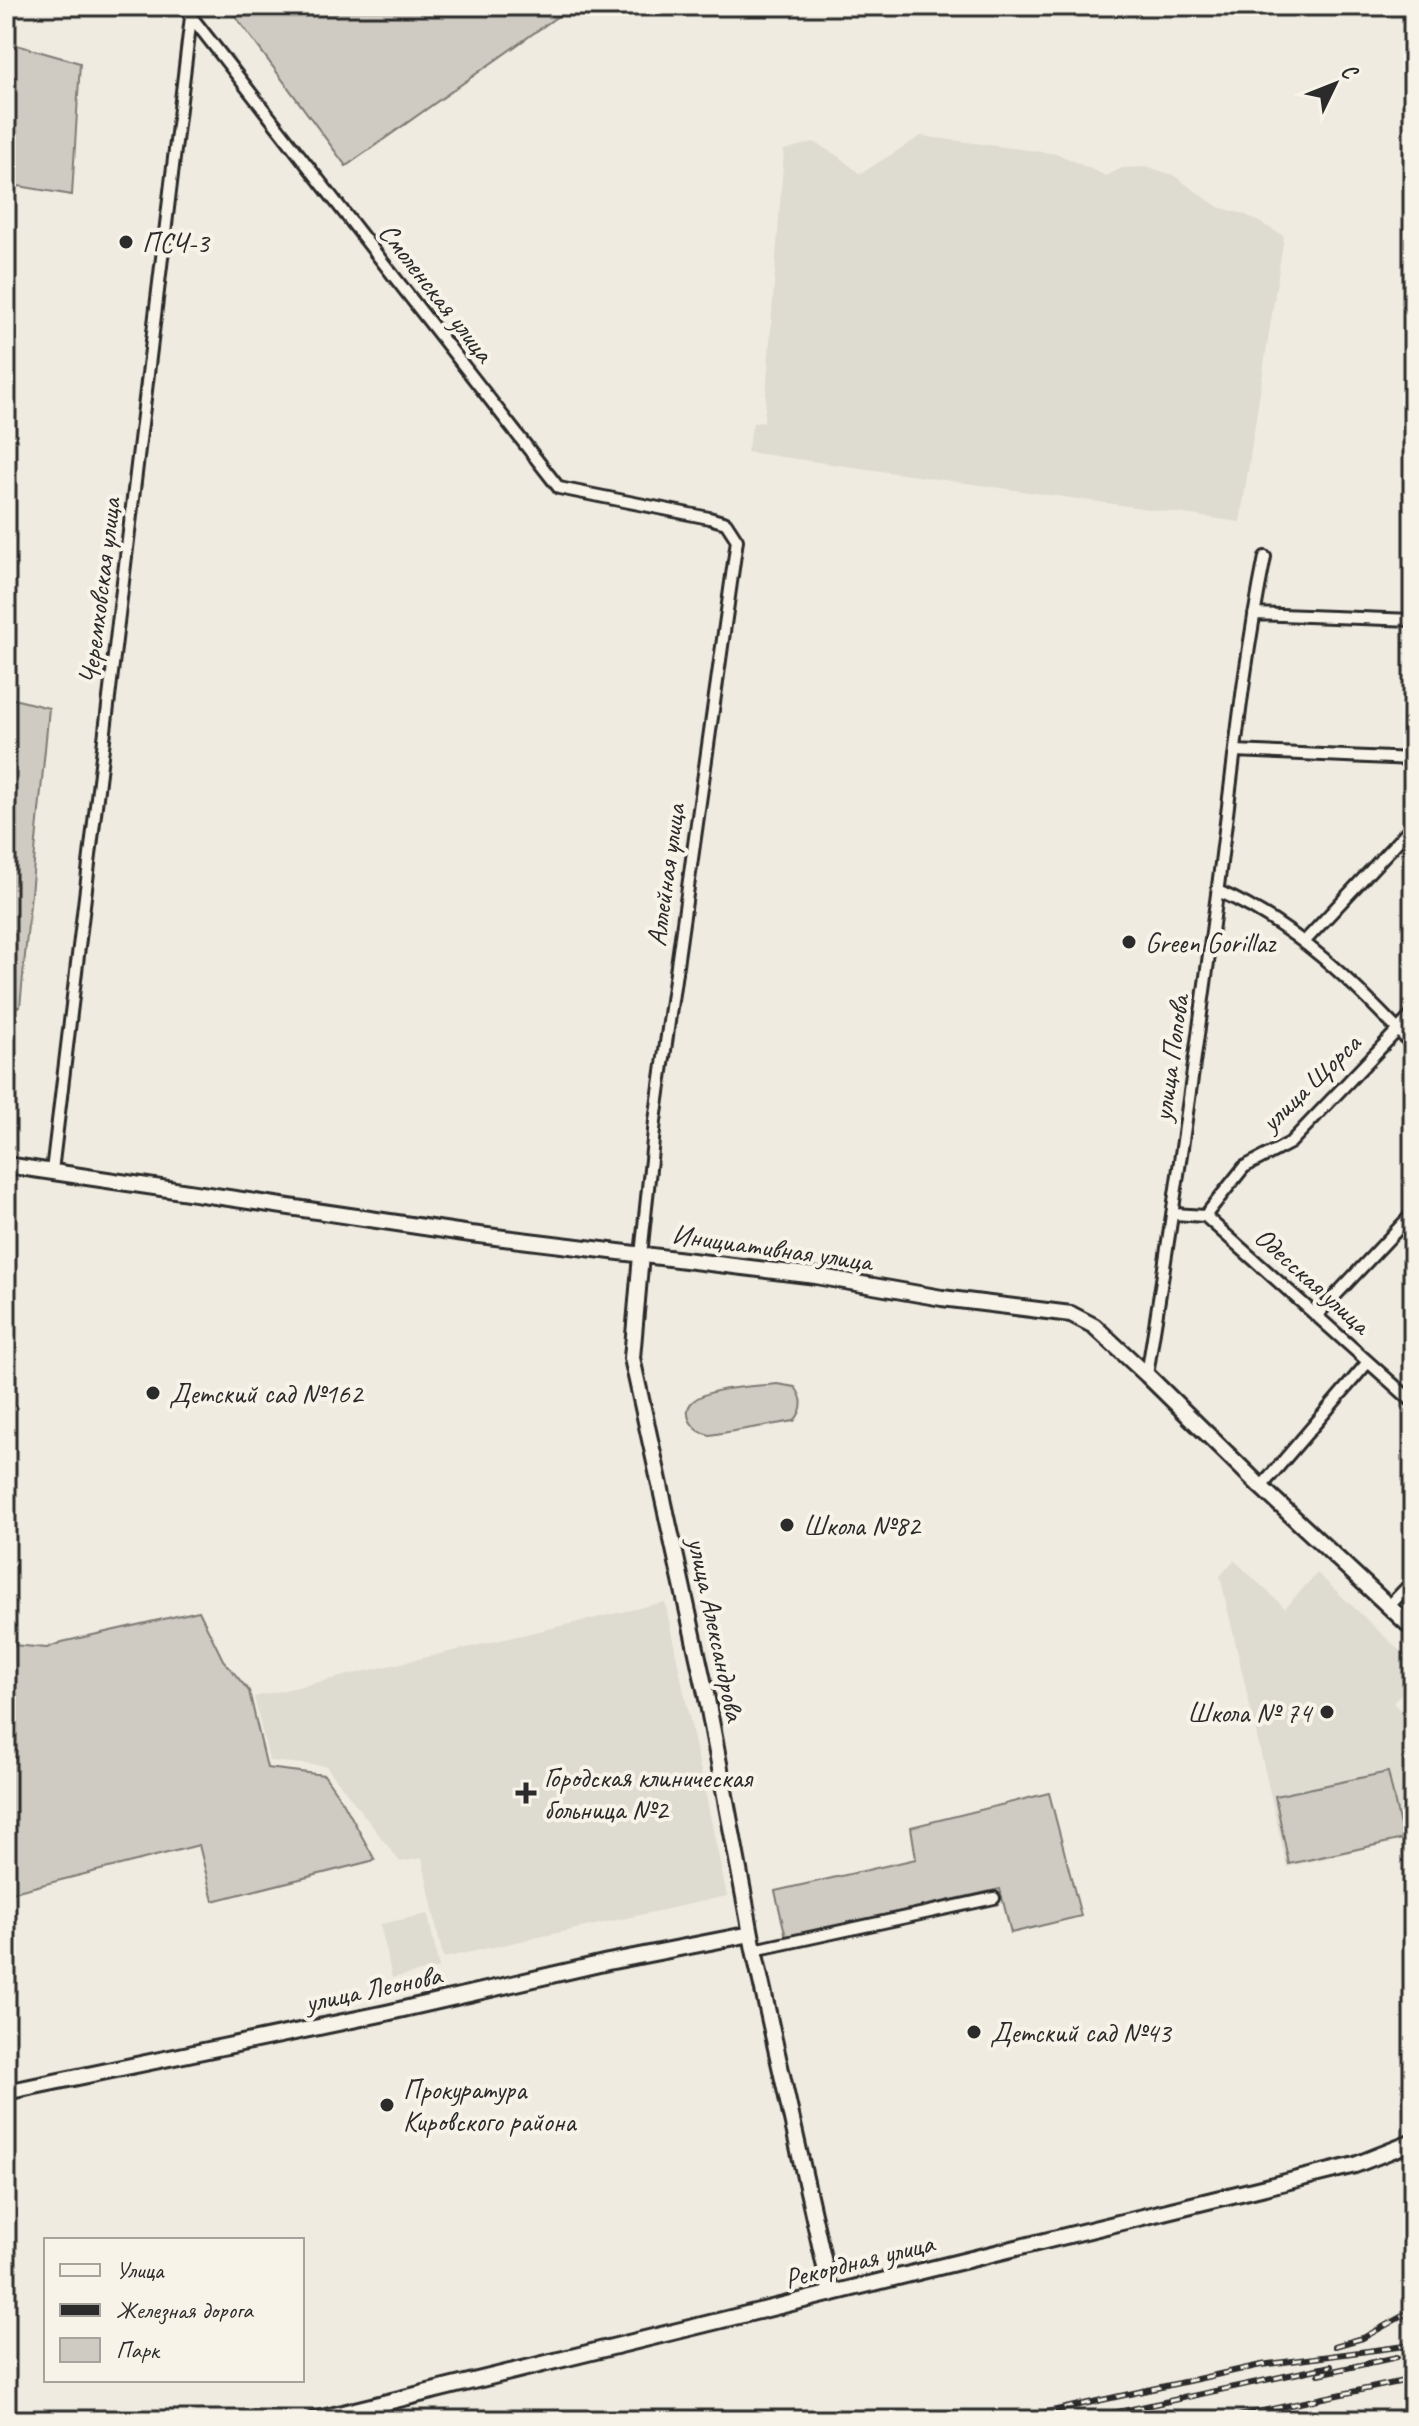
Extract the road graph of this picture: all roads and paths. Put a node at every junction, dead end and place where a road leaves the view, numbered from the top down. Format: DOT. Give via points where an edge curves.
graph roads {
  1 [pos="183,6"];
  2 [pos="191,17"];
  3 [pos="709,518"];
  4 [pos="1265,557"];
  5 [pos="1254,614"];
  6 [pos="1413,620"];
  7 [pos="1235,751"];
  8 [pos="1413,759"];
  9 [pos="1413,825"];
  10 [pos="1218,891"];
  11 [pos="1305,941"];
  12 [pos="1413,1014"];
  13 [pos="1398,1029"];
  14 [pos="1413,1046"];
  15 [pos="6,1165"];
  16 [pos="52,1171"];
  17 [pos="1413,1213"];
  18 [pos="1174,1214"];
  19 [pos="1205,1216"];
  20 [pos="641,1255"];
  21 [pos="1316,1316"];
  22 [pos="1368,1362"];
  23 [pos="1147,1375"];
  24 [pos="1413,1402"];
  25 [pos="1261,1487"];
  26 [pos="1413,1581"];
  27 [pos="1389,1606"];
  28 [pos="1413,1629"];
  29 [pos="994,1898"];
  30 [pos="751,1934"];
  31 [pos="754,1950"];
  32 [pos="6,2092"];
  33 [pos="1413,2142"];
  34 [pos="831,2294"];
  35 [pos="314,2420"];
  1 -- 2 [label="street, Смоленская улица"];
  2 -- 3 [label="street, Смоленская улица" via="559,488"];
  2 -- 16 [label="street, Черемховская улица"];
  3 -- 20 [label="street, Аллейная улица" via="726,523 737,540"];
  4 -- 5 [label="street, улица Попова"];
  5 -- 6 [label="street"];
  5 -- 7 [label="street, улица Попова"];
  7 -- 8 [label="street"];
  7 -- 10 [label="street, улица Попова"];
  9 -- 11 [label="street"];
  10 -- 11 [label="street"];
  10 -- 18 [label="street, улица Попова"];
  11 -- 13 [label="street"];
  12 -- 13 [label="street, улица Щорса"];
  13 -- 14 [label="street"];
  13 -- 19 [label="street, улица Щорса" via="1290,1143 1244,1167"];
  15 -- 16 [label="main road, Инициативная улица"];
  16 -- 20 [label="main road, Инициативная улица"];
  17 -- 21 [label="street"];
  18 -- 19 [label="street"];
  18 -- 23 [label="street, улица Попова"];
  19 -- 21 [label="street, Одесская улица"];
  20 -- 23 [label="main road, Инициативная улица" via="1071,1314 1094,1326"];
  20 -- 30 [label="main road, улица Александрова" via="632,1358 706,1694"];
  21 -- 22 [label="street, Одесская улица"];
  22 -- 24 [label="street, Одесская улица"];
  22 -- 25 [label="street"];
  23 -- 25 [label="main road, Инициативная улица"];
  25 -- 27 [label="main road, Инициативная улица"];
  26 -- 27 [label="street"];
  27 -- 28 [label="main road, Инициативная улица"];
  29 -- 31 [label="street"];
  30 -- 31 [label="main road, улица Александрова"];
  30 -- 32 [label="main road, улица Леонова"];
  31 -- 34 [label="main road, улица Александрова"];
  33 -- 34 [label="main road, Рекордная улица" via="1355,2165"];
  34 -- 35 [label="main road, Рекордная улица"];
}
